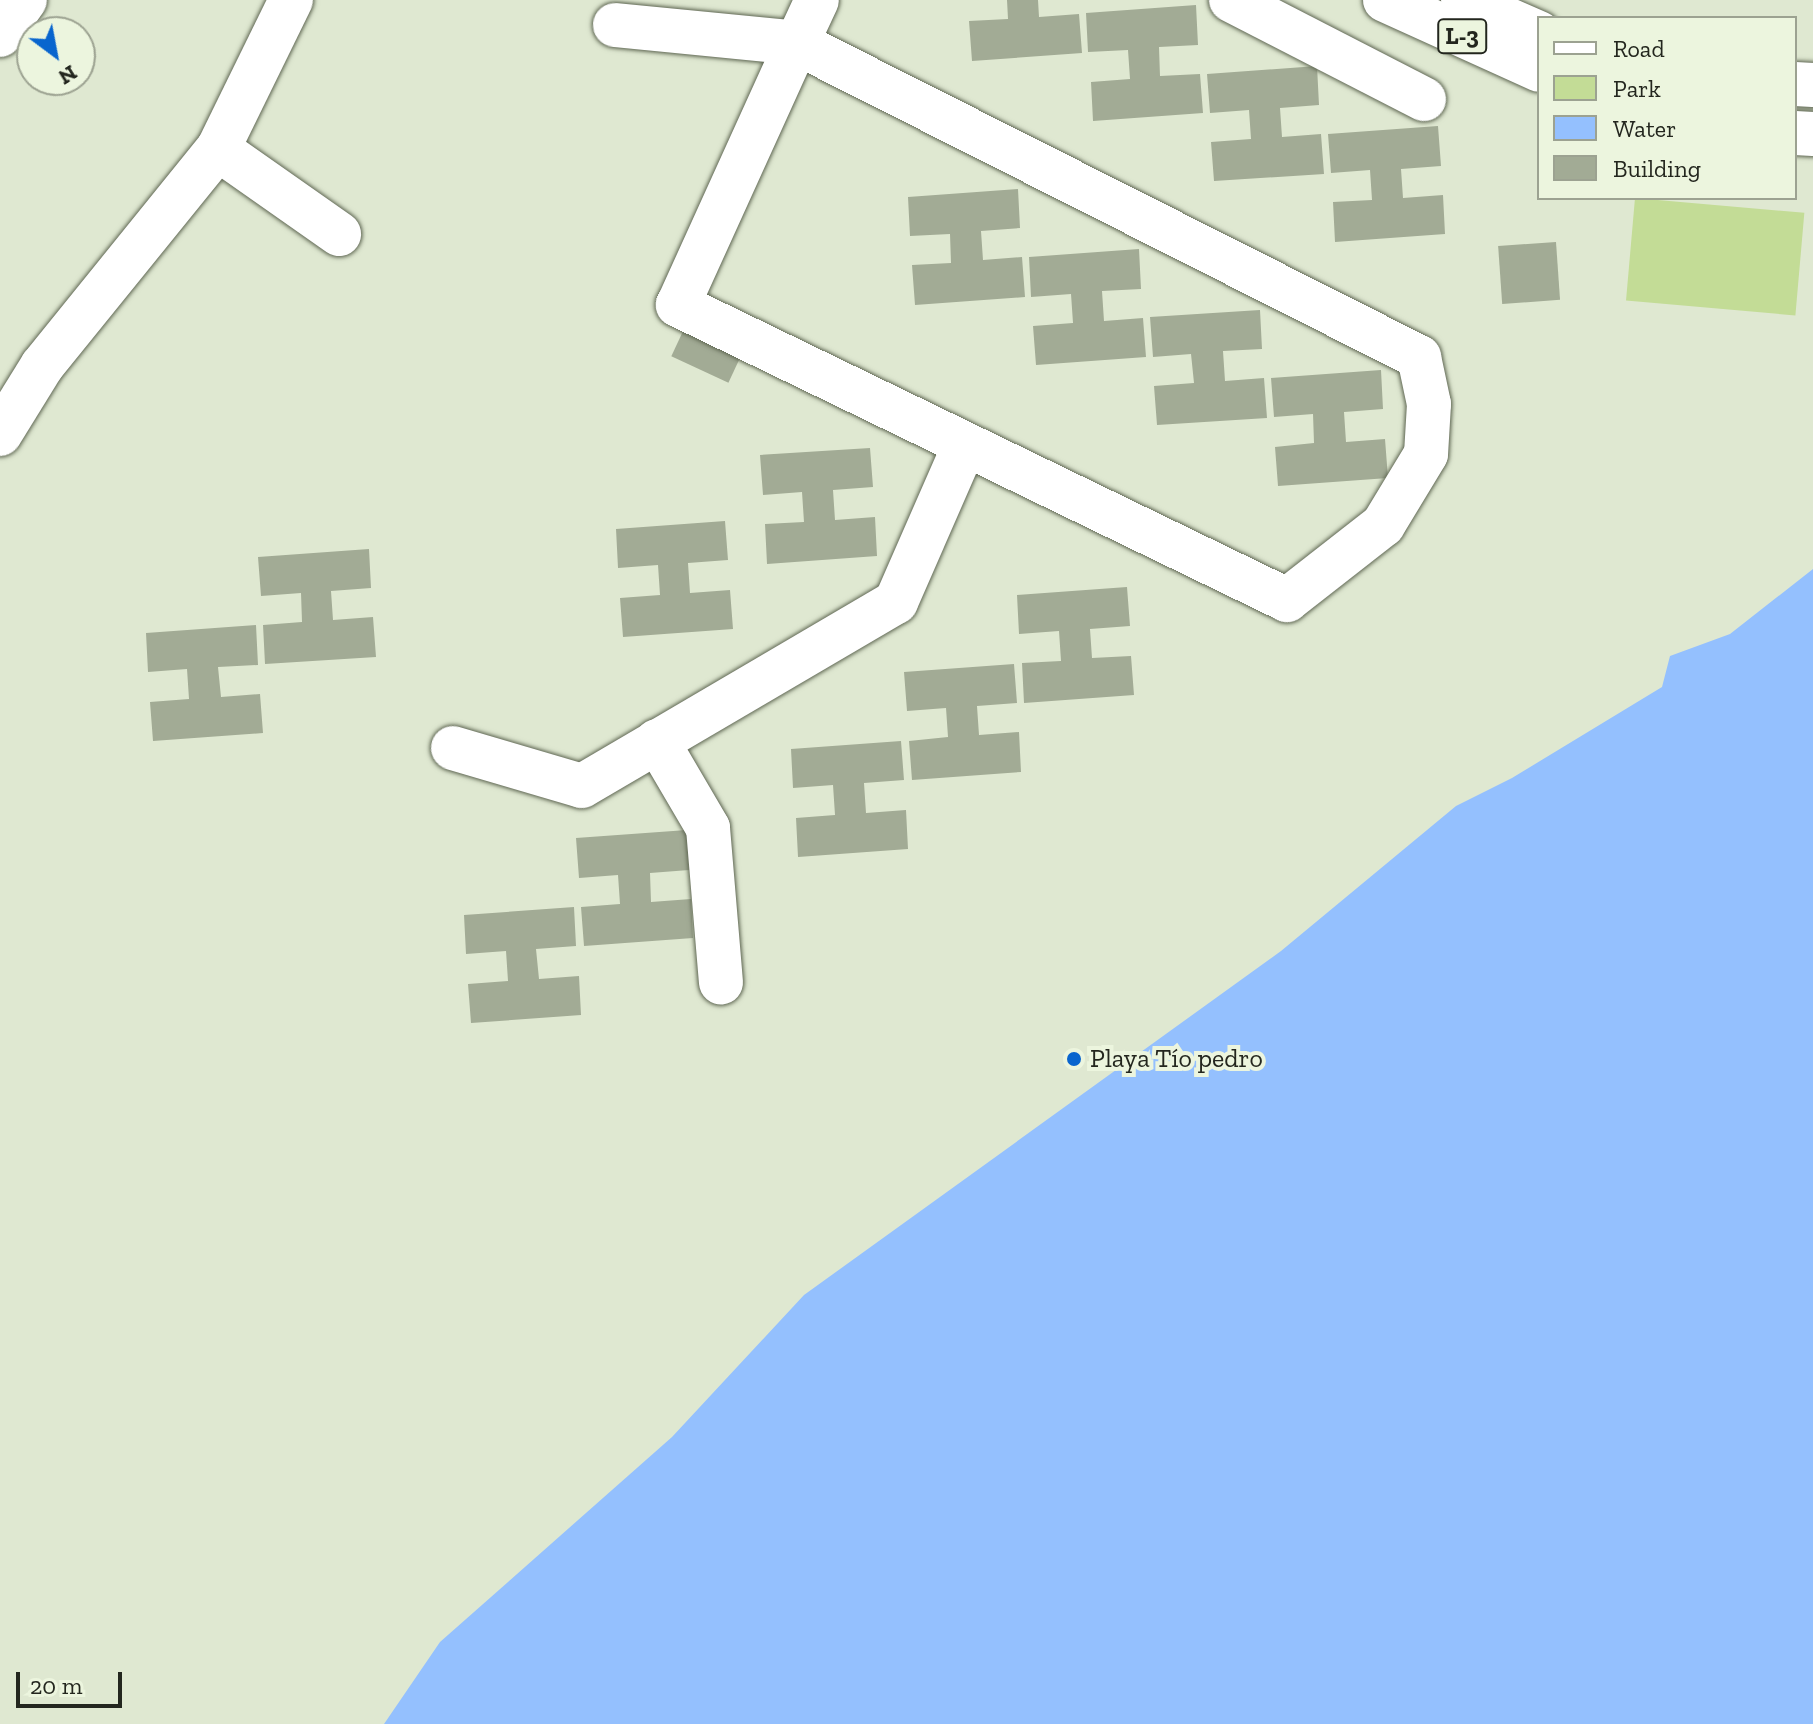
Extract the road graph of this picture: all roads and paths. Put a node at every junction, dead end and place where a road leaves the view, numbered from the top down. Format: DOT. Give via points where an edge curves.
graph roads {
  1 [pos="25,0"];
  2 [pos="291,0"];
  3 [pos="817,0"];
  4 [pos="1231,0"];
  5 [pos="1385,0"];
  6 [pos="1463,0"];
  7 [pos="615,25"];
  8 [pos="1537,32"];
  9 [pos="0,35"];
  10 [pos="797,43"];
  11 [pos="1537,69"];
  12 [pos="1424,99"];
  13 [pos="218,149"];
  14 [pos="339,234"];
  15 [pos="0,434"];
  16 [pos="965,444"];
  17 [pos="657,741"];
  18 [pos="453,748"];
  19 [pos="721,982"];
  1 -- 9 [label="street"];
  2 -- 13 [label="street"];
  3 -- 10 [label="street"];
  4 -- 12 [label="street"];
  5 -- 11 [label="street, L-3"];
  6 -- 8 [label="street, L-3"];
  7 -- 10 [label="street"];
  10 -- 16 [label="street" via="678,305"];
  10 -- 16 [label="street" via="1419,357 1429,404 1426,454 1383,525 1287,600"];
  13 -- 14 [label="street"];
  13 -- 15 [label="street" via="42,366"];
  16 -- 17 [label="street" via="896,602"];
  17 -- 18 [label="street" via="582,786"];
  17 -- 19 [label="street" via="708,828"];
}
